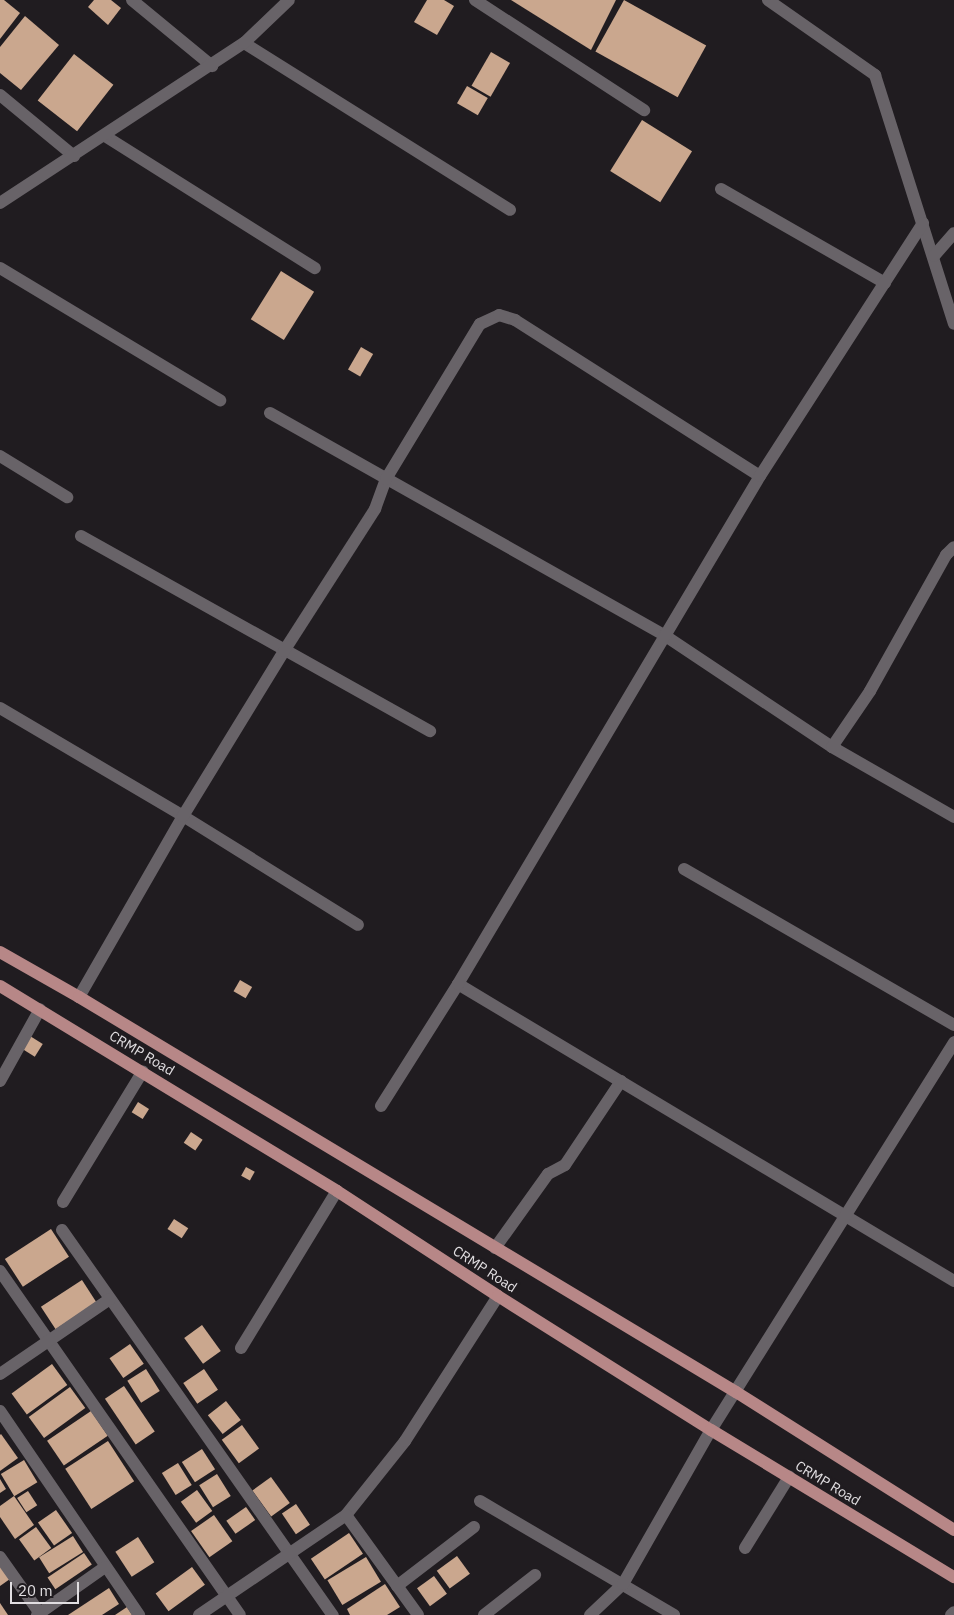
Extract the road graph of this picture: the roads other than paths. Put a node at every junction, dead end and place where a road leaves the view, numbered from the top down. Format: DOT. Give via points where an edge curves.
graph roads {
  1 [pos="132,0"];
  2 [pos="289,0"];
  3 [pos="475,0"];
  4 [pos="768,0"];
  5 [pos="244,43"];
  6 [pos="212,66"];
  7 [pos="0,95"];
  8 [pos="644,110"];
  9 [pos="105,136"];
  10 [pos="74,156"];
  11 [pos="721,189"];
  12 [pos="0,204"];
  13 [pos="510,210"];
  14 [pos="923,222"];
  15 [pos="954,233"];
  16 [pos="934,256"];
  17 [pos="0,268"];
  18 [pos="315,268"];
  19 [pos="885,283"];
  20 [pos="954,324"];
  21 [pos="220,400"];
  22 [pos="270,414"];
  23 [pos="0,456"];
  24 [pos="760,476"];
  25 [pos="386,479"];
  26 [pos="67,497"];
  27 [pos="81,536"];
  28 [pos="954,547"];
  29 [pos="664,635"];
  30 [pos="284,651"];
  31 [pos="0,708"];
  32 [pos="430,731"];
  33 [pos="832,747"];
  34 [pos="183,816"];
  35 [pos="954,817"];
  36 [pos="684,869"];
  37 [pos="358,925"];
  38 [pos="0,952"];
  39 [pos="458,984"];
  40 [pos="0,986"];
  41 [pos="79,996"];
  42 [pos="40,1009"];
  43 [pos="954,1024"];
  44 [pos="954,1042"];
  45 [pos="143,1071"];
  46 [pos="0,1081"];
  47 [pos="621,1081"];
  48 [pos="381,1106"];
  49 [pos="337,1191"];
  50 [pos="63,1202"];
  51 [pos="846,1216"];
  52 [pos="62,1230"];
  53 [pos="495,1248"];
  54 [pos="0,1271"];
  55 [pos="954,1281"];
  56 [pos="498,1296"];
  57 [pos="110,1300"];
  58 [pos="48,1342"];
  59 [pos="241,1348"];
  60 [pos="0,1374"];
  61 [pos="736,1392"];
  62 [pos="0,1411"];
  63 [pos="711,1430"];
  64 [pos="789,1477"];
  65 [pos="480,1501"];
  66 [pos="346,1515"];
  67 [pos="474,1527"];
  68 [pos="954,1530"];
  69 [pos="745,1548"];
  70 [pos="289,1553"];
  71 [pos="0,1557"];
  72 [pos="105,1567"];
  73 [pos="534,1575"];
  74 [pos="954,1577"];
  75 [pos="623,1584"];
  76 [pos="397,1586"];
  77 [pos="226,1596"];
  78 [pos="954,1612"];
  79 [pos="39,1614"];
  80 [pos="139,1615"];
  81 [pos="199,1615"];
  82 [pos="240,1615"];
  83 [pos="333,1615"];
  84 [pos="418,1615"];
  85 [pos="484,1615"];
  86 [pos="590,1615"];
  87 [pos="674,1615"];
  88 [pos="950,1615"];
  1 -- 6 [label="street"];
  2 -- 5 [label="street"];
  3 -- 8 [label="street"];
  4 -- 14 [label="street" via="875,75"];
  5 -- 6 [label="street"];
  5 -- 13 [label="street"];
  6 -- 9 [label="street"];
  7 -- 10 [label="street"];
  9 -- 10 [label="street"];
  9 -- 18 [label="street"];
  10 -- 12 [label="street"];
  11 -- 19 [label="street"];
  14 -- 16 [label="street"];
  14 -- 19 [label="street"];
  15 -- 16 [label="street"];
  16 -- 20 [label="street"];
  17 -- 21 [label="street"];
  19 -- 24 [label="street"];
  22 -- 25 [label="street"];
  23 -- 26 [label="street"];
  24 -- 25 [label="street" via="516,320 498,315 480,324"];
  24 -- 29 [label="street"];
  25 -- 29 [label="street"];
  25 -- 30 [label="street" via="375,509"];
  27 -- 30 [label="street"];
  28 -- 33 [label="street" via="946,555 870,691"];
  29 -- 33 [label="street"];
  29 -- 39 [label="street"];
  30 -- 32 [label="street"];
  30 -- 34 [label="street"];
  31 -- 34 [label="street"];
  33 -- 35 [label="street"];
  34 -- 37 [label="street"];
  34 -- 41 [label="street"];
  36 -- 43 [label="street"];
  38 -- 41 [label="main road, CRMP Road"];
  39 -- 47 [label="street"];
  39 -- 48 [label="street"];
  40 -- 42 [label="main road, CRMP Road"];
  41 -- 53 [label="main road, CRMP Road"];
  42 -- 45 [label="main road, CRMP Road"];
  42 -- 46 [label="street"];
  44 -- 51 [label="street"];
  45 -- 49 [label="main road, CRMP Road"];
  45 -- 50 [label="street"];
  47 -- 51 [label="street"];
  47 -- 53 [label="street" via="565,1165 548,1174"];
  49 -- 56 [label="main road, CRMP Road"];
  49 -- 59 [label="street"];
  51 -- 55 [label="street"];
  51 -- 61 [label="street"];
  52 -- 57 [label="street"];
  53 -- 61 [label="main road, CRMP Road"];
  54 -- 58 [label="street"];
  56 -- 63 [label="main road, CRMP Road"];
  56 -- 66 [label="street" via="405,1442"];
  57 -- 58 [label="street"];
  57 -- 70 [label="street"];
  58 -- 60 [label="street"];
  58 -- 77 [label="street"];
  61 -- 63 [label="street"];
  61 -- 68 [label="main road, CRMP Road"];
  62 -- 72 [label="street"];
  63 -- 64 [label="main road, CRMP Road"];
  63 -- 75 [label="street"];
  64 -- 69 [label="street"];
  64 -- 74 [label="main road, CRMP Road"];
  65 -- 75 [label="street"];
  66 -- 70 [label="street"];
  66 -- 76 [label="street"];
  67 -- 76 [label="street"];
  70 -- 77 [label="street"];
  70 -- 83 [label="street"];
  71 -- 79 [label="street"];
  72 -- 79 [label="street"];
  72 -- 80 [label="street"];
  73 -- 85 [label="street"];
  75 -- 86 [label="street"];
  75 -- 87 [label="street"];
  76 -- 84 [label="street"];
  77 -- 81 [label="street"];
  77 -- 82 [label="street"];
  78 -- 88 [label="street"];
}
